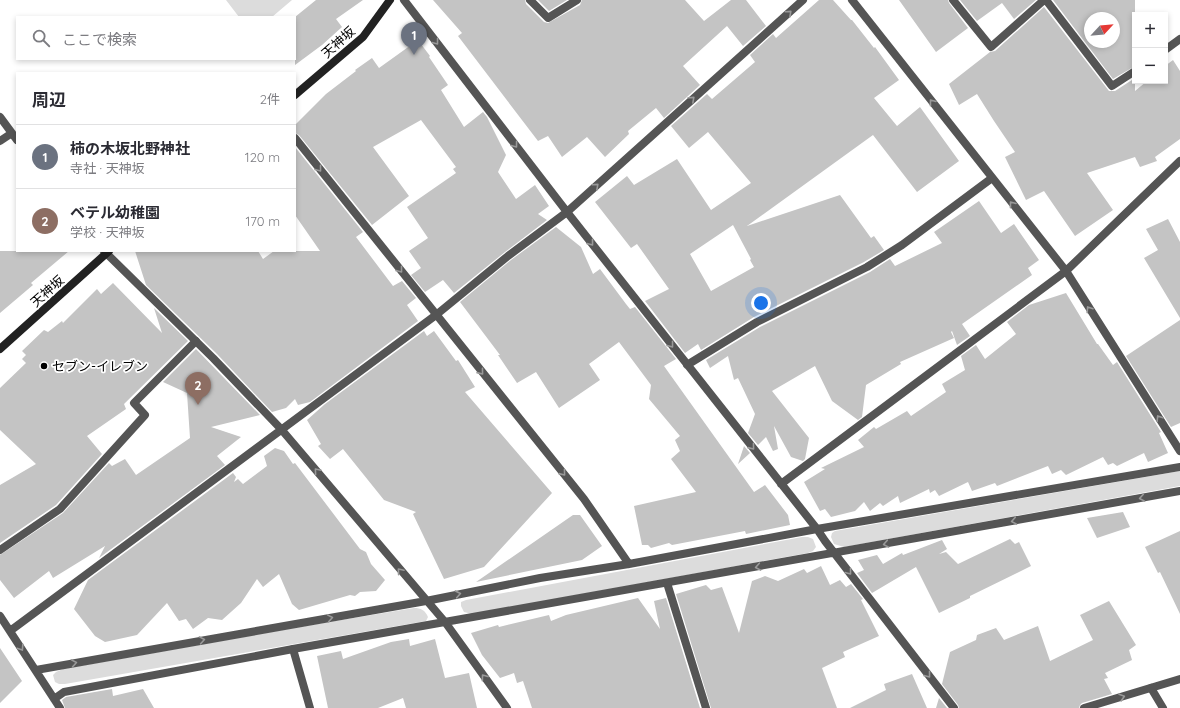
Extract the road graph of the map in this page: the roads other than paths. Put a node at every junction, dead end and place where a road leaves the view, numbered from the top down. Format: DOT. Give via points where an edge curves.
graph roads {
  1 [pos="390,0"];
  2 [pos="404,0"];
  3 [pos="530,0"];
  4 [pos="577,0"];
  5 [pos="803,0"];
  6 [pos="852,0"];
  7 [pos="953,0"];
  8 [pos="1045,0"];
  9 [pos="1180,39"];
  10 [pos="1168,48"];
  11 [pos="1132,72"];
  12 [pos="296,94"];
  13 [pos="0,117"];
  14 [pos="12,133"];
  15 [pos="16,139"];
  16 [pos="296,139"];
  17 [pos="0,141"];
  18 [pos="1180,161"];
  19 [pos="992,178"];
  20 [pos="567,212"];
  21 [pos="106,252"];
  22 [pos="1066,272"];
  23 [pos="436,315"];
  24 [pos="196,341"];
  25 [pos="0,349"];
  26 [pos="686,365"];
  27 [pos="281,429"];
  28 [pos="1180,451"];
  29 [pos="1180,467"];
  30 [pos="781,484"];
  31 [pos="1180,491"];
  32 [pos="817,530"];
  33 [pos="0,550"];
  34 [pos="835,553"];
  35 [pos="629,564"];
  36 [pos="667,583"];
  37 [pos="426,601"];
  38 [pos="0,616"];
  39 [pos="445,622"];
  40 [pos="10,631"];
  41 [pos="293,650"];
  42 [pos="36,670"];
  43 [pos="1180,679"];
  44 [pos="1151,688"];
  45 [pos="54,699"];
  46 [pos="60,708"];
  47 [pos="310,708"];
  48 [pos="508,708"];
  49 [pos="706,708"];
  50 [pos="954,708"];
  51 [pos="1084,708"];
  52 [pos="1163,708"];
  1 -- 12 [label="street, 天神坂" via="362,37"];
  2 -- 20 [label="street, one-way"];
  3 -- 4 [label="street" via="548,18"];
  20 -- 5 [label="street, one-way"];
  19 -- 6 [label="street, one-way"];
  7 -- 8 [label="street" via="991,47"];
  8 -- 11 [label="street" via="1112,86"];
  9 -- 10 [label="street"];
  13 -- 14 [label="street"];
  14 -- 15 [label="street"];
  14 -- 17 [label="street"];
  16 -- 23 [label="street, one-way"];
  18 -- 22 [label="street"];
  22 -- 19 [label="street, one-way"];
  19 -- 26 [label="street" via="902,245 867,267 757,322"];
  20 -- 23 [label="street"];
  20 -- 26 [label="street, one-way"];
  21 -- 24 [label="street"];
  21 -- 25 [label="street, 天神坂"];
  28 -- 22 [label="street, one-way"];
  22 -- 30 [label="street"];
  23 -- 27 [label="street"];
  23 -- 35 [label="street, one-way" via="584,499"];
  24 -- 27 [label="street"];
  24 -- 33 [label="street" via="134,403 145,415 60,509"];
  26 -- 30 [label="street, one-way"];
  37 -- 27 [label="street, one-way"];
  27 -- 40 [label="street"];
  29 -- 32 [label="street"];
  30 -- 32 [label="street"];
  31 -- 34 [label="street, one-way"];
  32 -- 34 [label="street"];
  32 -- 35 [label="street"];
  34 -- 36 [label="street, one-way"];
  34 -- 50 [label="street, one-way"];
  37 -- 35 [label="street, one-way" via="540,578"];
  36 -- 39 [label="street"];
  36 -- 49 [label="street"];
  37 -- 39 [label="street"];
  42 -- 37 [label="street, one-way"];
  38 -- 40 [label="street"];
  39 -- 41 [label="street"];
  48 -- 39 [label="street, one-way"];
  40 -- 42 [label="street, one-way"];
  41 -- 45 [label="street" via="64,692"];
  41 -- 47 [label="street"];
  42 -- 45 [label="street"];
  43 -- 44 [label="street"];
  51 -- 44 [label="street, one-way"];
  44 -- 52 [label="street"];
  45 -- 46 [label="street"];
}
